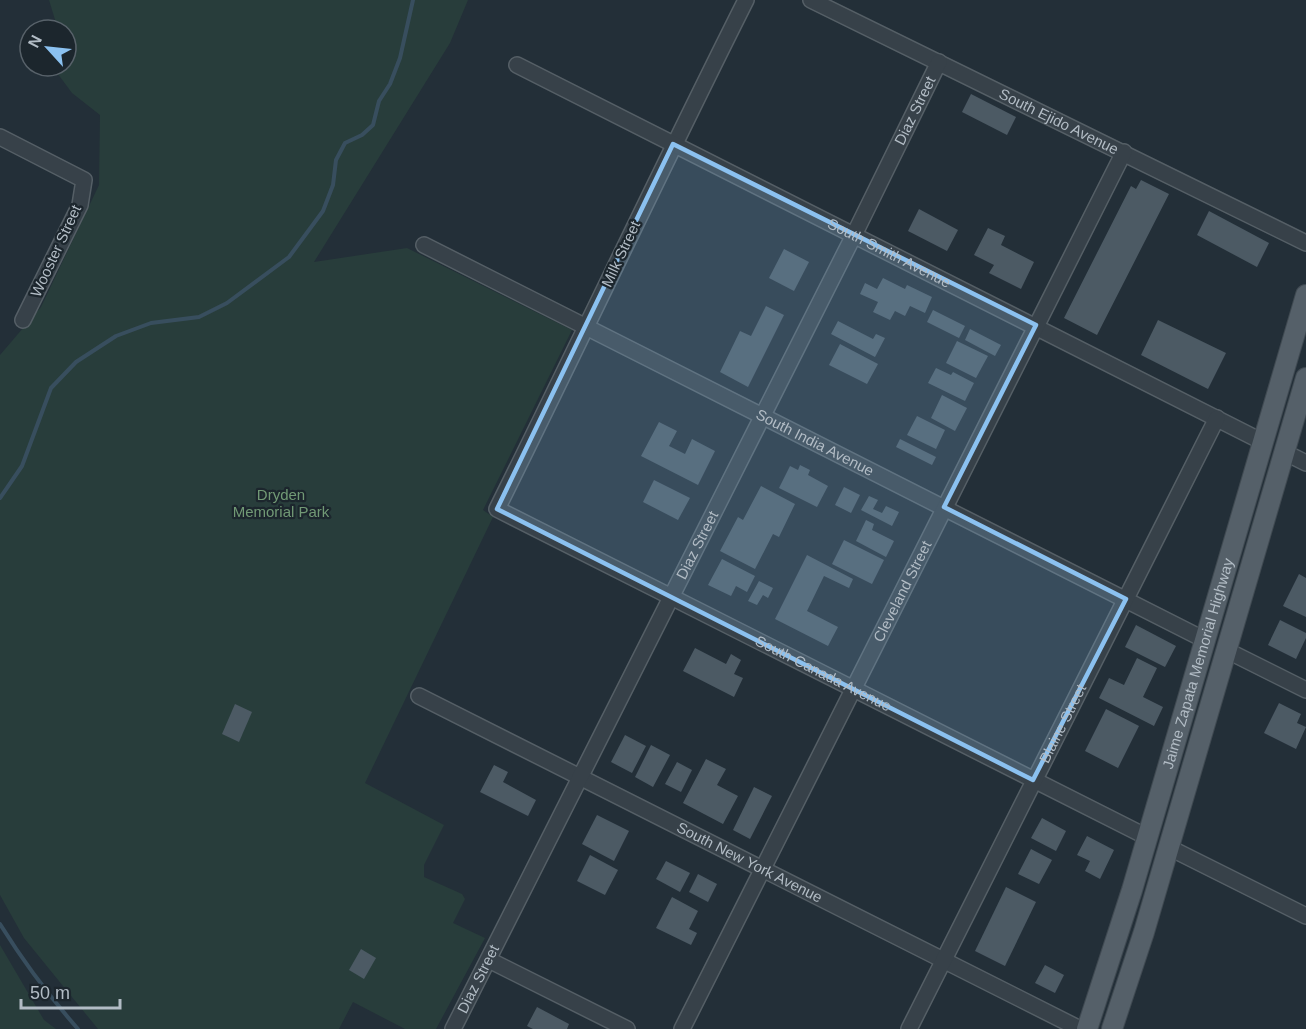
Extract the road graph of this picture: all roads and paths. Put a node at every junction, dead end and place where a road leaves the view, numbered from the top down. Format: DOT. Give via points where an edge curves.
graph roads {
  1 [pos="746,0"];
  2 [pos="812,0"];
  3 [pos="939,62"];
  4 [pos="517,65"];
  5 [pos="0,137"];
  6 [pos="674,144"];
  7 [pos="1124,152"];
  8 [pos="854,235"];
  9 [pos="1306,243"];
  10 [pos="424,245"];
  11 [pos="1306,295"];
  12 [pos="23,320"];
  13 [pos="1036,326"];
  14 [pos="587,327"];
  15 [pos="1306,378"];
  16 [pos="763,417"];
  17 [pos="1217,418"];
  18 [pos="1263,442"];
  19 [pos="1284,452"];
  20 [pos="1306,463"];
  21 [pos="944,507"];
  22 [pos="497,509"];
  23 [pos="671,598"];
  24 [pos="1126,599"];
  25 [pos="1205,640"];
  26 [pos="1228,651"];
  27 [pos="853,688"];
  28 [pos="1306,690"];
  29 [pos="419,696"];
  30 [pos="580,778"];
  31 [pos="1034,780"];
  32 [pos="1147,837"];
  33 [pos="1168,847"];
  34 [pos="762,869"];
  35 [pos="1306,916"];
  36 [pos="489,960"];
  37 [pos="943,961"];
  38 [pos="453,1029"];
  39 [pos="627,1029"];
  40 [pos="682,1029"];
  41 [pos="909,1029"];
  42 [pos="1080,1029"];
  43 [pos="1087,1029"];
  44 [pos="1112,1029"];
  1 -- 6 [label="street, Milk Street"];
  2 -- 3 [label="street, South Ejido Avenue"];
  3 -- 7 [label="street, South Ejido Avenue"];
  3 -- 8 [label="street, Diaz Street"];
  4 -- 6 [label="street, South Smith Avenue"];
  5 -- 12 [label="street, Wooster Street" via="84,180 80,205"];
  6 -- 8 [label="street, South Smith Avenue"];
  6 -- 14 [label="street, Milk Street"];
  7 -- 9 [label="street, South Ejido Avenue"];
  7 -- 13 [label="street, Cleveland Street"];
  8 -- 13 [label="street, South Smith Avenue"];
  8 -- 16 [label="street, Diaz Street"];
  10 -- 14 [label="street, South India Avenue"];
  11 -- 18 [label="main road, Jaime Zapata Memorial Highway"];
  13 -- 17 [label="street, South Smith Avenue"];
  13 -- 21 [label="street, Cleveland Street"];
  14 -- 16 [label="street, South India Avenue"];
  14 -- 22 [label="street, Milk Street"];
  15 -- 19 [label="main road, Jaime Zapata Memorial Highway"];
  16 -- 21 [label="street, South India Avenue"];
  16 -- 23 [label="street, Diaz Street"];
  17 -- 18 [label="street, South Smith Avenue"];
  17 -- 24 [label="street, Blaine Street"];
  18 -- 25 [label="main road, Jaime Zapata Memorial Highway"];
  18 -- 26 [label="main road" via="1266,469 1224,617 1223,637"];
  19 -- 20 [label="street"];
  19 -- 26 [label="main road, Jaime Zapata Memorial Highway"];
  21 -- 24 [label="street, South India Avenue"];
  21 -- 27 [label="street, Cleveland Street"];
  22 -- 23 [label="street, South Canada Avenue"];
  23 -- 27 [label="street, South Canada Avenue"];
  23 -- 30 [label="street, Diaz Street"];
  24 -- 25 [label="street, South India Avenue"];
  24 -- 31 [label="street, Blaine Street"];
  25 -- 32 [label="main road, Jaime Zapata Memorial Highway"];
  25 -- 33 [label="main road" via="1210,654 1209,671 1175,790"];
  26 -- 28 [label="street"];
  26 -- 33 [label="main road, Jaime Zapata Memorial Highway"];
  27 -- 31 [label="street, South Canada Avenue"];
  27 -- 34 [label="street, Cleveland Street"];
  29 -- 30 [label="street, South New York Avenue"];
  30 -- 34 [label="street, South New York Avenue"];
  30 -- 36 [label="street, Diaz Street"];
  31 -- 32 [label="street, South Canada Avenue"];
  31 -- 37 [label="street, Blaine Street"];
  32 -- 43 [label="main road, Jaime Zapata Memorial Highway"];
  33 -- 35 [label="street"];
  33 -- 44 [label="main road, Jaime Zapata Memorial Highway"];
  34 -- 37 [label="street, South New York Avenue"];
  34 -- 40 [label="street, Cleveland Street"];
  36 -- 38 [label="street, Diaz Street"];
  36 -- 39 [label="street"];
  37 -- 41 [label="street, Blaine Street"];
  37 -- 42 [label="street, South New York Avenue"];
}
